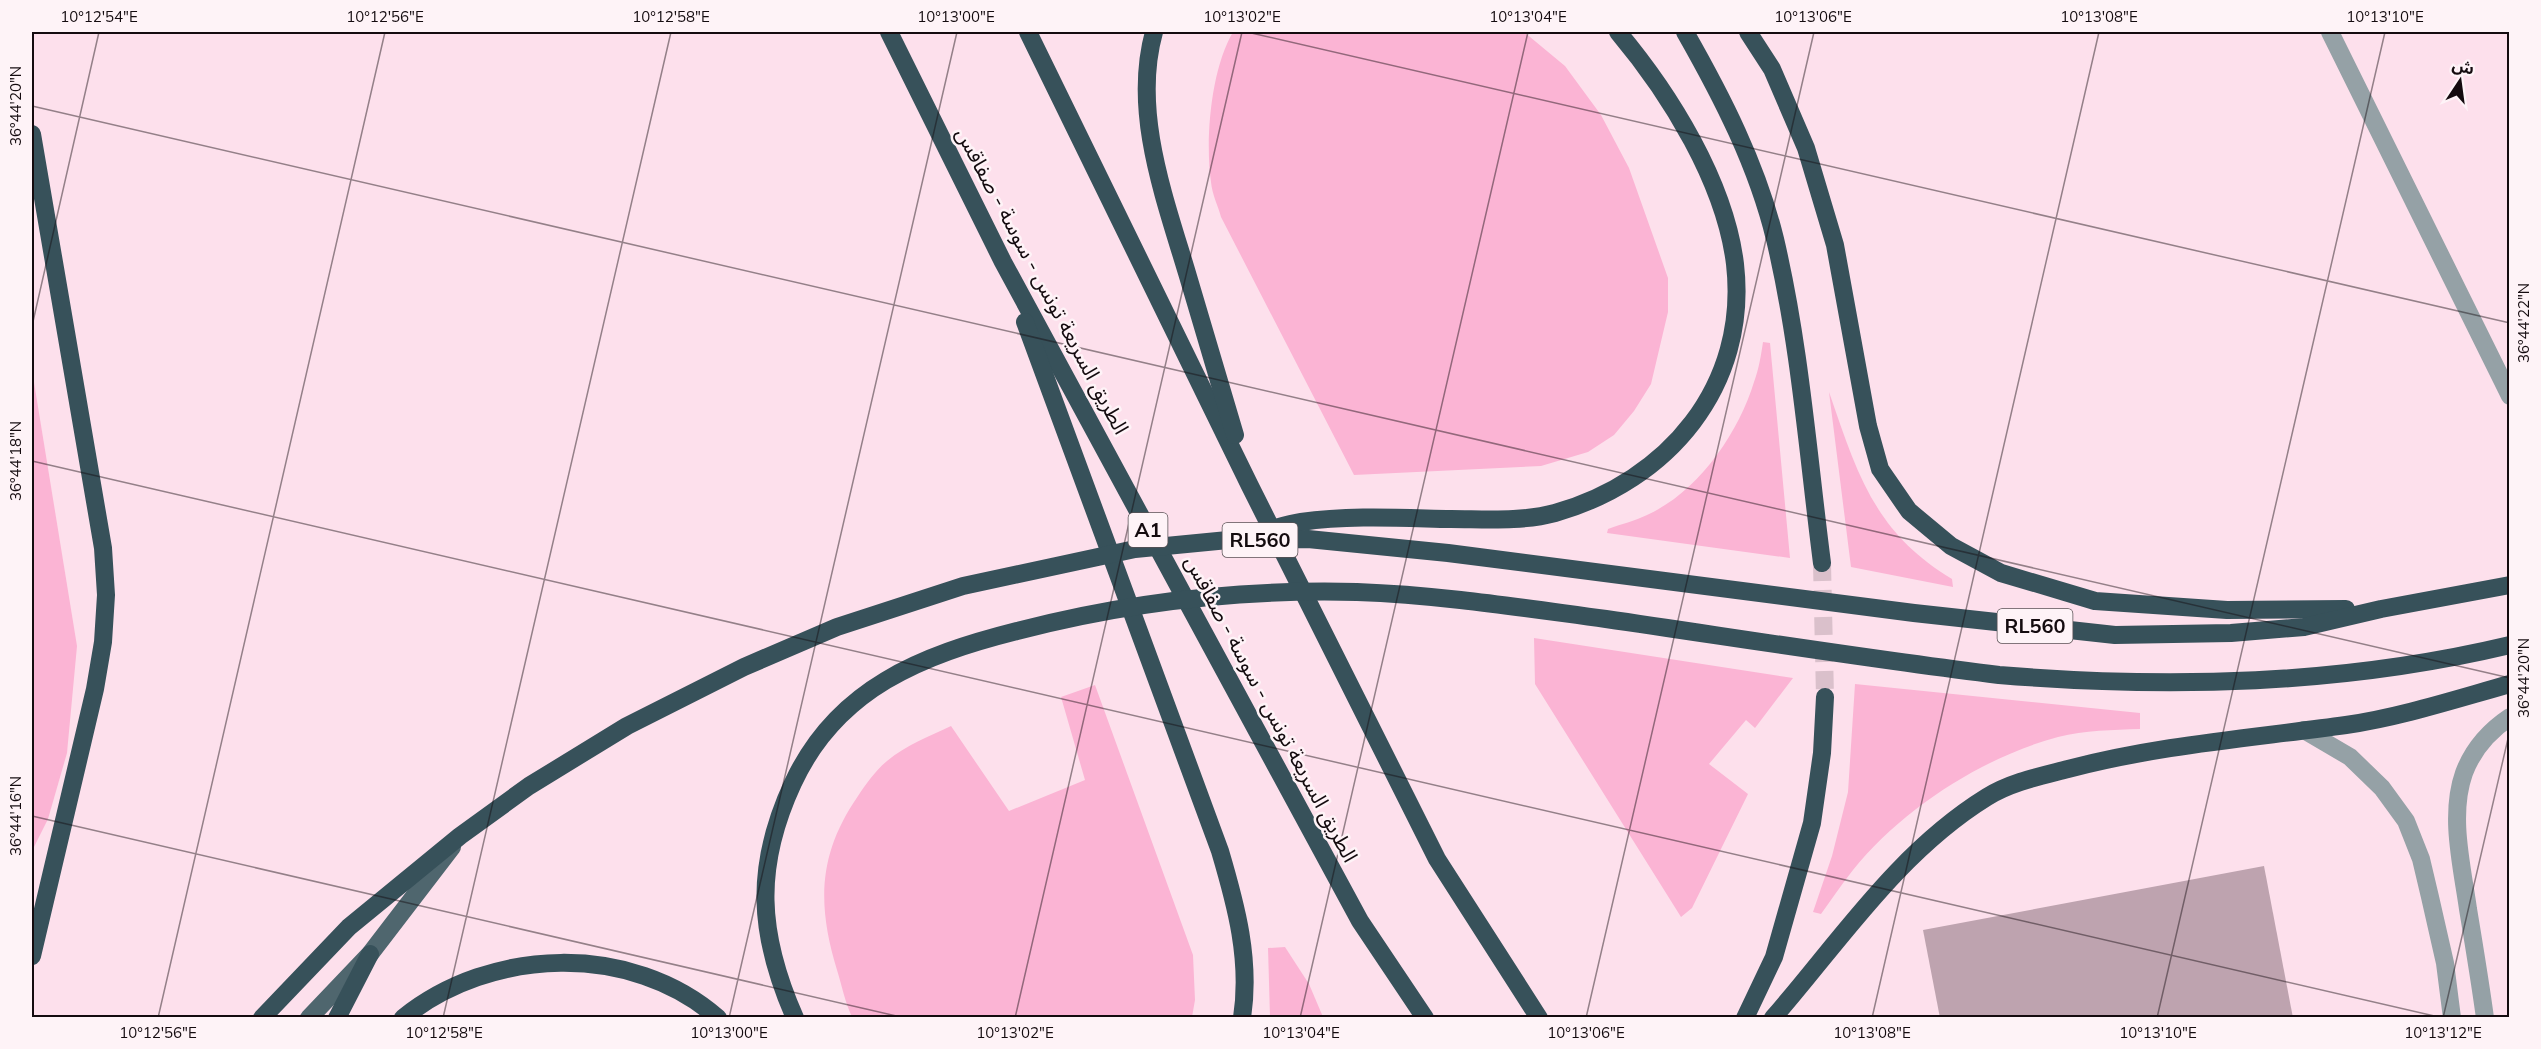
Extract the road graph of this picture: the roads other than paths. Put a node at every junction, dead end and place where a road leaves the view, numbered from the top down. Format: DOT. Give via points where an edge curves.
graph roads {
  1 [pos="889,32"];
  2 [pos="1028,32"];
  3 [pos="1155,32"];
  4 [pos="1618,32"];
  5 [pos="1685,32"];
  6 [pos="1748,32"];
  7 [pos="2330,32"];
  8 [pos="32,134"];
  9 [pos="1003,262"];
  10 [pos="2510,396"];
  11 [pos="1250,486"];
  12 [pos="1228,540"];
  13 [pos="1822,562"];
  14 [pos="2510,585"];
  15 [pos="2381,609"];
  16 [pos="2510,645"];
  17 [pos="2510,684"];
  18 [pos="1825,697"];
  19 [pos="2510,717"];
  20 [pos="2304,730"];
  21 [pos="460,836"];
  22 [pos="370,954"];
  23 [pos="32,956"];
  24 [pos="262,1017"];
  25 [pos="309,1017"];
  26 [pos="337,1017"];
  27 [pos="403,1017"];
  28 [pos="718,1017"];
  29 [pos="795,1017"];
  30 [pos="1242,1017"];
  31 [pos="1425,1017"];
  32 [pos="1539,1017"];
  33 [pos="1745,1017"];
  34 [pos="1773,1017"];
  35 [pos="2452,1017"];
  36 [pos="2485,1017"];
  1 -- 9 [label="highway, الطريق السريعة تونس - سوسة - صفاقس / A1"];
  2 -- 11 [label="highway"];
  3 -- 11 [label="highway" via="1146,74 1146,103 1159,180"];
  4 -- 12 [label="highway" via="1670,101 1693,142 1728,230 1735,264 1732,334 1723,367 1695,421 1676,444 1628,481 1592,500 1552,514 1510,519 1356,518 1300,522"];
  5 -- 13 [label="highway" via="1748,156 1775,238 1792,331"];
  6 -- 15 [label="highway" via="1772,69 1806,148 1835,245 1868,426 1880,469 1909,511 1951,546 2001,573 2095,601 2227,610"];
  7 -- 10 [label="street"];
  8 -- 23 [label="highway" via="103,548 106,595 95,689"];
  9 -- 30 [label="highway" via="1220,851 1238,913 1244,970"];
  9 -- 31 [label="highway, الطريق السريعة تونس - سوسة - صفاقس / A1" via="1360,921"];
  11 -- 32 [label="highway" via="1437,859"];
  12 -- 15 [label="highway, RL560" via="1308,539 2115,635 2304,627"];
  12 -- 21 [label="highway, RL560" via="1135,549 1047,566 963,586 837,627 744,667 627,726 528,786"];
  14 -- 15 [label="highway, RL560"];
  16 -- 29 [label="highway" via="2397,667 2312,677 2150,684 1976,672 1453,598 1356,592 1200,597 1053,621 912,664 863,695 818,741 783,804 765,885 769,942 776,972"];
  17 -- 20 [label="highway" via="2360,722"];
  18 -- 33 [label="highway" via="1812,823 1774,957"];
  19 -- 36 [label="street" via="2482,741 2459,791 2460,856"];
  20 -- 34 [label="highway" via="2105,759 2034,778 1988,796 1936,834 1893,874"];
  20 -- 35 [label="street" via="2350,757 2382,788 2406,821 2428,888"];
  21 -- 22 [label="main road"];
  21 -- 24 [label="highway" via="349,927"];
  22 -- 25 [label="main road"];
  22 -- 26 [label="highway"];
  27 -- 28 [label="highway" via="446,989 477,976 512,967 581,963 650,978 683,993"];
}
